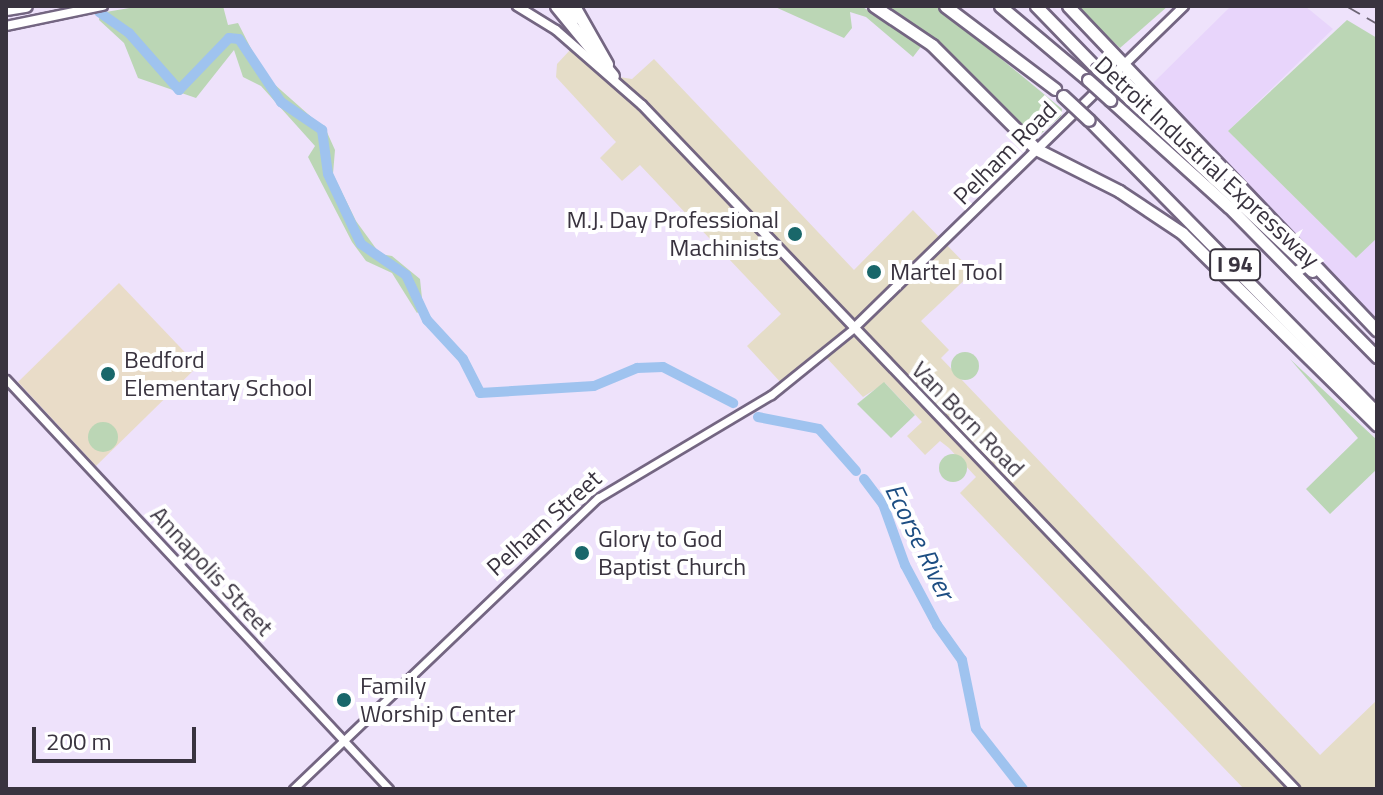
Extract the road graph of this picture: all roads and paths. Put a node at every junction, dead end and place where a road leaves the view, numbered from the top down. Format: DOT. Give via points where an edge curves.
graph roads {
  1 [pos="26,6"];
  2 [pos="103,6"];
  3 [pos="517,6"];
  4 [pos="574,6"];
  5 [pos="874,6"];
  6 [pos="945,6"];
  7 [pos="958,6"];
  8 [pos="1000,6"];
  9 [pos="1036,6"];
  10 [pos="1068,6"];
  11 [pos="1184,6"];
  12 [pos="559,7"];
  13 [pos="6,9"];
  14 [pos="537,17"];
  15 [pos="6,26"];
  16 [pos="1125,63"];
  17 [pos="611,70"];
  18 [pos="1059,93"];
  19 [pos="1036,149"];
  20 [pos="854,328"];
  21 [pos="1377,330"];
  22 [pos="1377,337"];
  23 [pos="1377,357"];
  24 [pos="6,379"];
  25 [pos="1377,413"];
  26 [pos="1377,425"];
  27 [pos="343,741"];
  28 [pos="293,789"];
  29 [pos="389,789"];
  30 [pos="1295,789"];
  1 -- 13 [label="highway"];
  2 -- 15 [label="main road"];
  3 -- 14 [label="main road, Van Born Road"];
  4 -- 17 [label="highway"];
  5 -- 19 [label="highway" via="932,45"];
  6 -- 18 [label="highway"];
  7 -- 18 [label="highway, Detroit Industrial Expressway / I 94"];
  8 -- 23 [label="highway, Detroit Industrial Expressway / I 94, bridge" via="1229,207"];
  9 -- 22 [label="highway, bridge"];
  10 -- 16 [label="highway"];
  11 -- 16 [label="main road, Pelham Road"];
  12 -- 14 [label="main road"];
  12 -- 17 [label="highway"];
  14 -- 17 [label="main road, Van Born Road"];
  16 -- 19 [label="main road, Pelham Road"];
  16 -- 21 [label="highway"];
  17 -- 20 [label="main road, Van Born Road"];
  18 -- 25 [label="highway, Detroit Industrial Expressway / I 94, bridge"];
  19 -- 20 [label="main road, Pelham Road"];
  19 -- 26 [label="highway" via="1119,191 1182,233"];
  20 -- 27 [label="street, Pelham Street" via="784,386 598,498"];
  20 -- 30 [label="main road, Van Born Road"];
  24 -- 27 [label="street, Annapolis Street"];
  27 -- 28 [label="street, Pelham Street"];
  27 -- 29 [label="street, Annapolis Street"];
}
